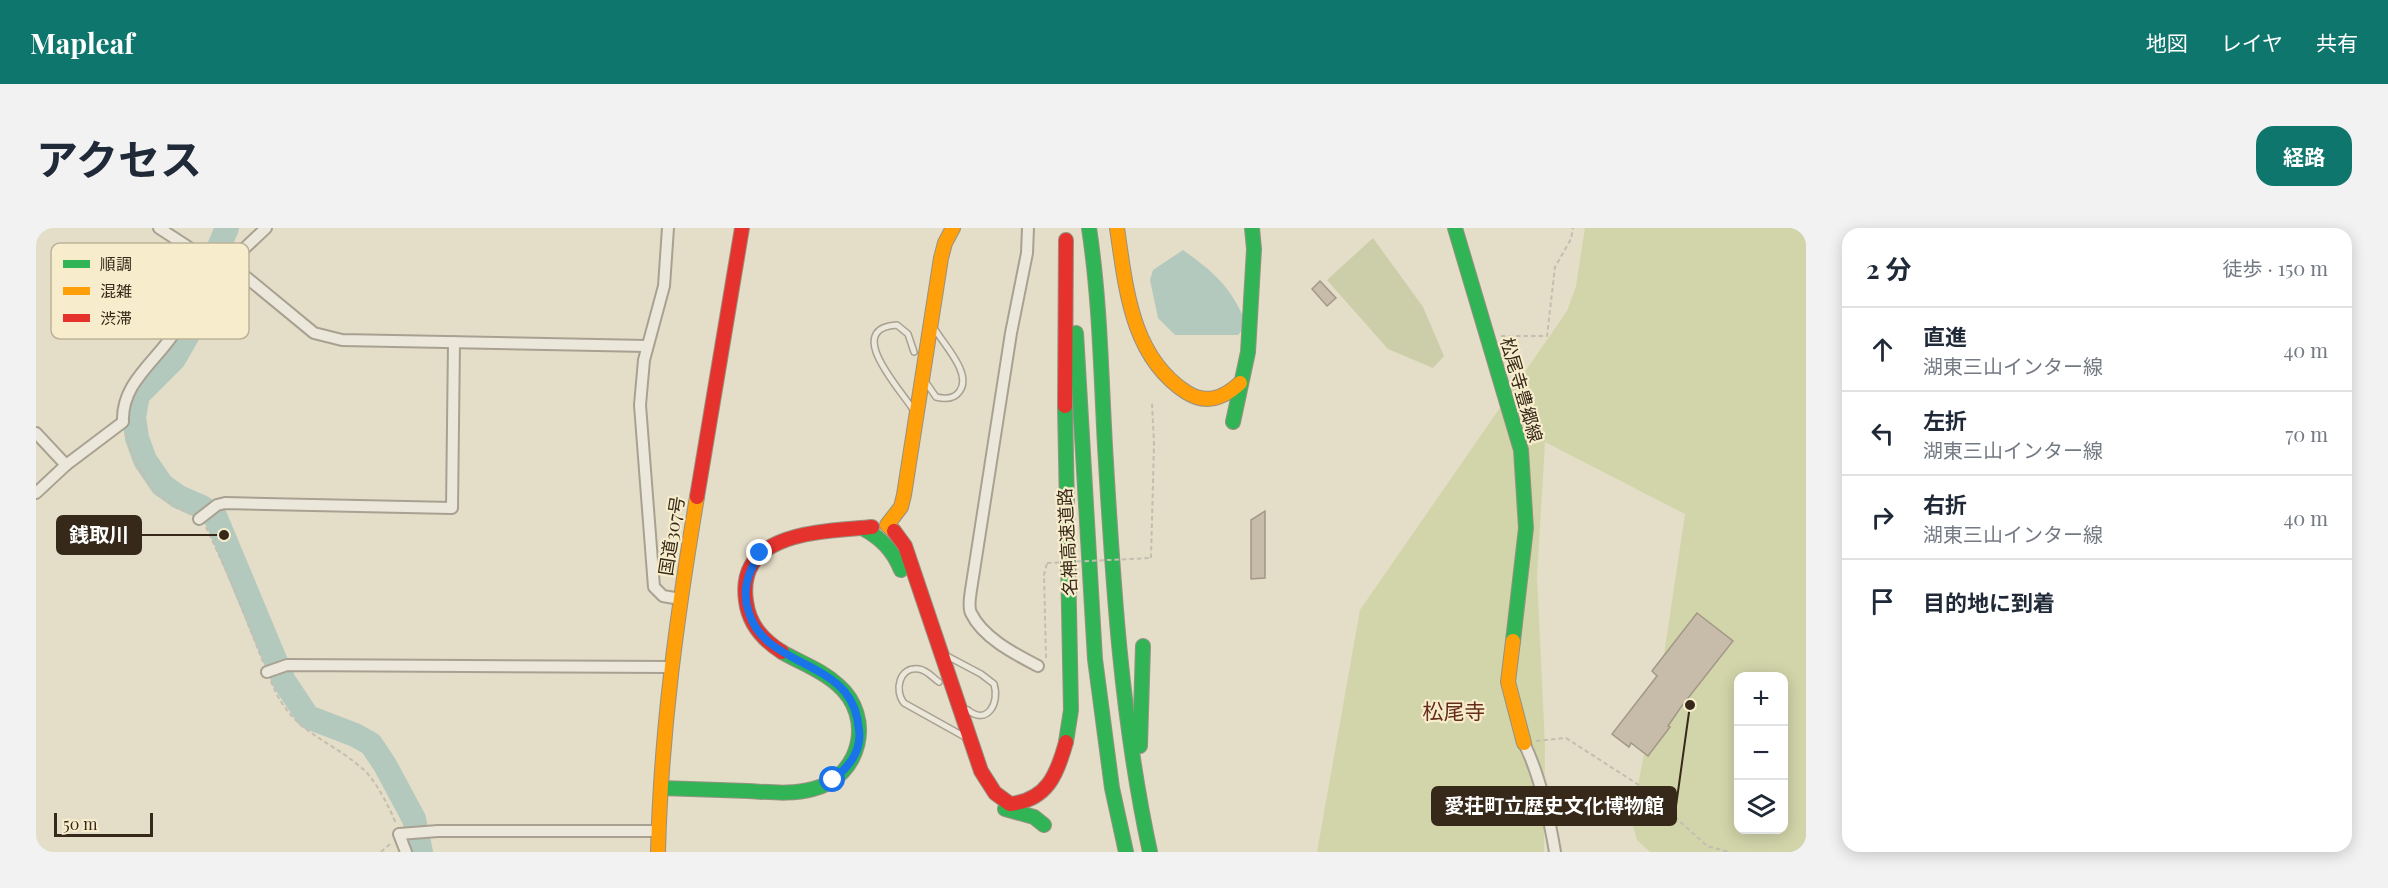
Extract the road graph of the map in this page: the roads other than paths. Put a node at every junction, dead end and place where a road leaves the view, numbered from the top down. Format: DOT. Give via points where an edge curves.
graph roads {
  1 [pos="159,228"];
  2 [pos="266,228"];
  3 [pos="668,228"];
  4 [pos="742,228"];
  5 [pos="946,228"];
  6 [pos="953,228"];
  7 [pos="1028,228"];
  8 [pos="1089,228"];
  9 [pos="1118,228"];
  10 [pos="1252,228"];
  11 [pos="1455,228"];
  12 [pos="1065,234"];
  13 [pos="182,243"];
  14 [pos="249,245"];
  15 [pos="249,280"];
  16 [pos="928,320"];
  17 [pos="170,339"];
  18 [pos="454,342"];
  19 [pos="648,346"];
  20 [pos="914,352"];
  21 [pos="923,374"];
  22 [pos="1240,383"];
  23 [pos="907,400"];
  24 [pos="916,414"];
  25 [pos="1233,422"];
  26 [pos="36,433"];
  27 [pos="66,465"];
  28 [pos="36,493"];
  29 [pos="200,519"];
  30 [pos="887,525"];
  31 [pos="862,528"];
  32 [pos="680,599"];
  33 [pos="1143,646"];
  34 [pos="937,651"];
  35 [pos="1038,666"];
  36 [pos="671,667"];
  37 [pos="267,672"];
  38 [pos="939,682"];
  39 [pos="957,702"];
  40 [pos="955,732"];
  41 [pos="970,740"];
  42 [pos="1524,743"];
  43 [pos="661,788"];
  44 [pos="1141,816"];
  45 [pos="1044,825"];
  46 [pos="658,831"];
  47 [pos="406,852"];
  48 [pos="658,852"];
  49 [pos="1126,852"];
  50 [pos="1150,852"];
  51 [pos="1555,852"];
  1 -- 13 [label="street"];
  2 -- 14 [label="street"];
  3 -- 19 [label="street" via="664,286"];
  4 -- 32 [label="main road, 国道307号"];
  5 -- 20 [label="main road" via="930,261"];
  6 -- 16 [label="main road" via="945,243"];
  7 -- 35 [label="street" via="969,611 992,638"];
  8 -- 44 [label="main road" via="1122,698"];
  9 -- 22 [label="main road" via="1138,330 1156,367 1179,388 1210,400 1230,393"];
  10 -- 22 [label="main road" via="1248,352"];
  11 -- 42 [label="main road, 松尾寺豊郷線" via="1521,450 1526,528 1508,682"];
  12 -- 41 [label="main road" via="1071,711 1068,734 1044,792 1018,804 1010,804 995,793 981,771"];
  12 -- 49 [label="main road, 名神高速道路" via="1078,364 1088,586 1098,700"];
  15 -- 18 [label="street" via="314,333 342,340"];
  16 -- 21 [label="main road"];
  16 -- 21 [label="lane" via="959,368 963,385 953,398 936,397"];
  17 -- 27 [label="street" via="135,379 123,410 123,422"];
  18 -- 19 [label="street"];
  18 -- 29 [label="street" via="452,508 225,503"];
  19 -- 32 [label="street" via="640,405 652,575 654,587 663,596"];
  20 -- 23 [label="main road"];
  20 -- 23 [label="lane" via="908,334 897,325 881,329 876,335 877,358"];
  21 -- 24 [label="main road"];
  22 -- 25 [label="main road"];
  23 -- 24 [label="lane"];
  23 -- 31 [label="main road" via="893,494 878,519"];
  24 -- 30 [label="main road" via="901,507"];
  26 -- 27 [label="street"];
  27 -- 28 [label="street"];
  30 -- 31 [label="main road"];
  30 -- 34 [label="main road" via="905,546"];
  31 -- 38 [label="main road" via="893,551"];
  31 -- 43 [label="main road" via="790,536 774,543 760,553 749,571 745,589 752,624 764,639 831,680 852,703 860,734 857,752 848,767 814,789 791,792"];
  32 -- 36 [label="main road, 国道307号"];
  33 -- 44 [label="main road" via="1139,723"];
  34 -- 39 [label="main road"];
  34 -- 39 [label="lane" via="994,684 993,708 986,713 972,714"];
  36 -- 37 [label="street" via="287,665"];
  36 -- 43 [label="main road, 国道307号"];
  38 -- 40 [label="main road"];
  38 -- 40 [label="lane" via="925,671 911,670 899,684 900,698"];
  39 -- 41 [label="main road"];
  40 -- 41 [label="lane"];
  40 -- 45 [label="main road" via="969,773 981,792 1000,808"];
  42 -- 51 [label="street"];
  43 -- 46 [label="main road, 国道307号"];
  44 -- 50 [label="main road"];
  46 -- 47 [label="street" via="399,834"];
  46 -- 48 [label="main road, 国道307号"];
}
